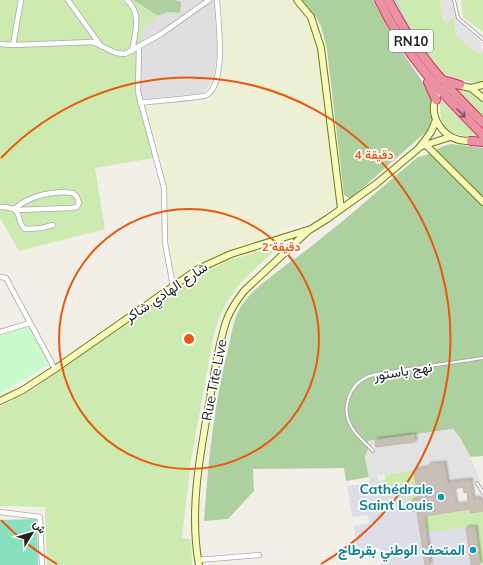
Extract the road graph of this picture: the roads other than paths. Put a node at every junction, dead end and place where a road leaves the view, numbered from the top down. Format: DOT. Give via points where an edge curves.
graph roads {
  1 [pos="21,0"];
  2 [pos="68,0"];
  3 [pos="128,0"];
  4 [pos="209,0"];
  5 [pos="217,0"];
  6 [pos="297,0"];
  7 [pos="379,0"];
  8 [pos="388,0"];
  9 [pos="454,0"];
  10 [pos="483,39"];
  11 [pos="0,44"];
  12 [pos="13,45"];
  13 [pos="102,46"];
  14 [pos="139,47"];
  15 [pos="132,51"];
  16 [pos="425,74"];
  17 [pos="438,78"];
  18 [pos="460,85"];
  19 [pos="483,85"];
  20 [pos="442,88"];
  21 [pos="471,88"];
  22 [pos="483,98"];
  23 [pos="436,100"];
  24 [pos="140,103"];
  25 [pos="436,120"];
  26 [pos="483,123"];
  27 [pos="483,135"];
  28 [pos="450,137"];
  29 [pos="472,141"];
  30 [pos="483,142"];
  31 [pos="423,145"];
  32 [pos="483,202"];
  33 [pos="0,207"];
  34 [pos="341,209"];
  35 [pos="15,210"];
  36 [pos="53,225"];
  37 [pos="311,229"];
  38 [pos="0,277"];
  39 [pos="173,286"];
  40 [pos="30,322"];
  41 [pos="0,332"];
  42 [pos="483,358"];
  43 [pos="55,369"];
  44 [pos="0,401"];
  45 [pos="373,451"];
  46 [pos="477,483"];
  47 [pos="483,493"];
  48 [pos="0,512"];
  49 [pos="259,555"];
  50 [pos="198,564"];
  51 [pos="42,565"];
  1 -- 12 [label="street"];
  2 -- 13 [label="street"];
  3 -- 15 [label="street" via="135,7 137,15"];
  4 -- 14 [label="street"];
  5 -- 24 [label="street" via="219,62 211,91 207,95"];
  6 -- 34 [label="street" via="311,17 322,48"];
  7 -- 16 [label="highway, RN10" via="401,41"];
  8 -- 17 [label="highway, RN10" via="408,37"];
  9 -- 10 [label="lane" via="458,18"];
  11 -- 12 [label="street"];
  12 -- 13 [label="street" via="93,42"];
  13 -- 15 [label="street" via="120,54"];
  14 -- 15 [label="street"];
  14 -- 24 [label="street" via="137,79"];
  16 -- 20 [label="highway, RN10"];
  16 -- 23 [label="highway"];
  17 -- 18 [label="highway"];
  17 -- 20 [label="highway, RN10"];
  18 -- 20 [label="street"];
  18 -- 21 [label="street"];
  19 -- 21 [label="street"];
  20 -- 23 [label="street"];
  20 -- 26 [label="highway, RN10"];
  20 -- 27 [label="highway, RN10, one-way"];
  21 -- 22 [label="street"];
  23 -- 25 [label="street"];
  24 -- 39 [label="street" via="164,188 165,243"];
  25 -- 28 [label="street" via="444,133"];
  25 -- 31 [label="street"];
  27 -- 29 [label="street"];
  28 -- 29 [label="street" via="460,141"];
  28 -- 31 [label="street"];
  29 -- 30 [label="highway"];
  31 -- 32 [label="street"];
  31 -- 34 [label="street, شارع الهادي شاكر"];
  33 -- 35 [label="street"];
  34 -- 37 [label="street, شارع الهادي شاكر"];
  35 -- 35 [label="street" via="64,209 77,206 79,203 73,193 57,193 31,197"];
  35 -- 36 [label="street" via="25,229"];
  37 -- 39 [label="street, شارع الهادي شاكر" via="217,259"];
  37 -- 50 [label="street, Rue Tite Live" via="244,291 227,320 211,394 197,482 195,523"];
  38 -- 40 [label="street" via="6,278"];
  39 -- 43 [label="street, شارع الهادي شاكر"];
  40 -- 41 [label="street"];
  40 -- 43 [label="street"];
  42 -- 45 [label="lane, نهج باستور" via="382,373 367,377 357,385 346,401 347,417 354,432"];
  43 -- 44 [label="street, شارع الهادي شاكر" via="23,390"];
  46 -- 47 [label="lane"];
  48 -- 51 [label="street" via="40,517"];
  49 -- 50 [label="street"];
}
